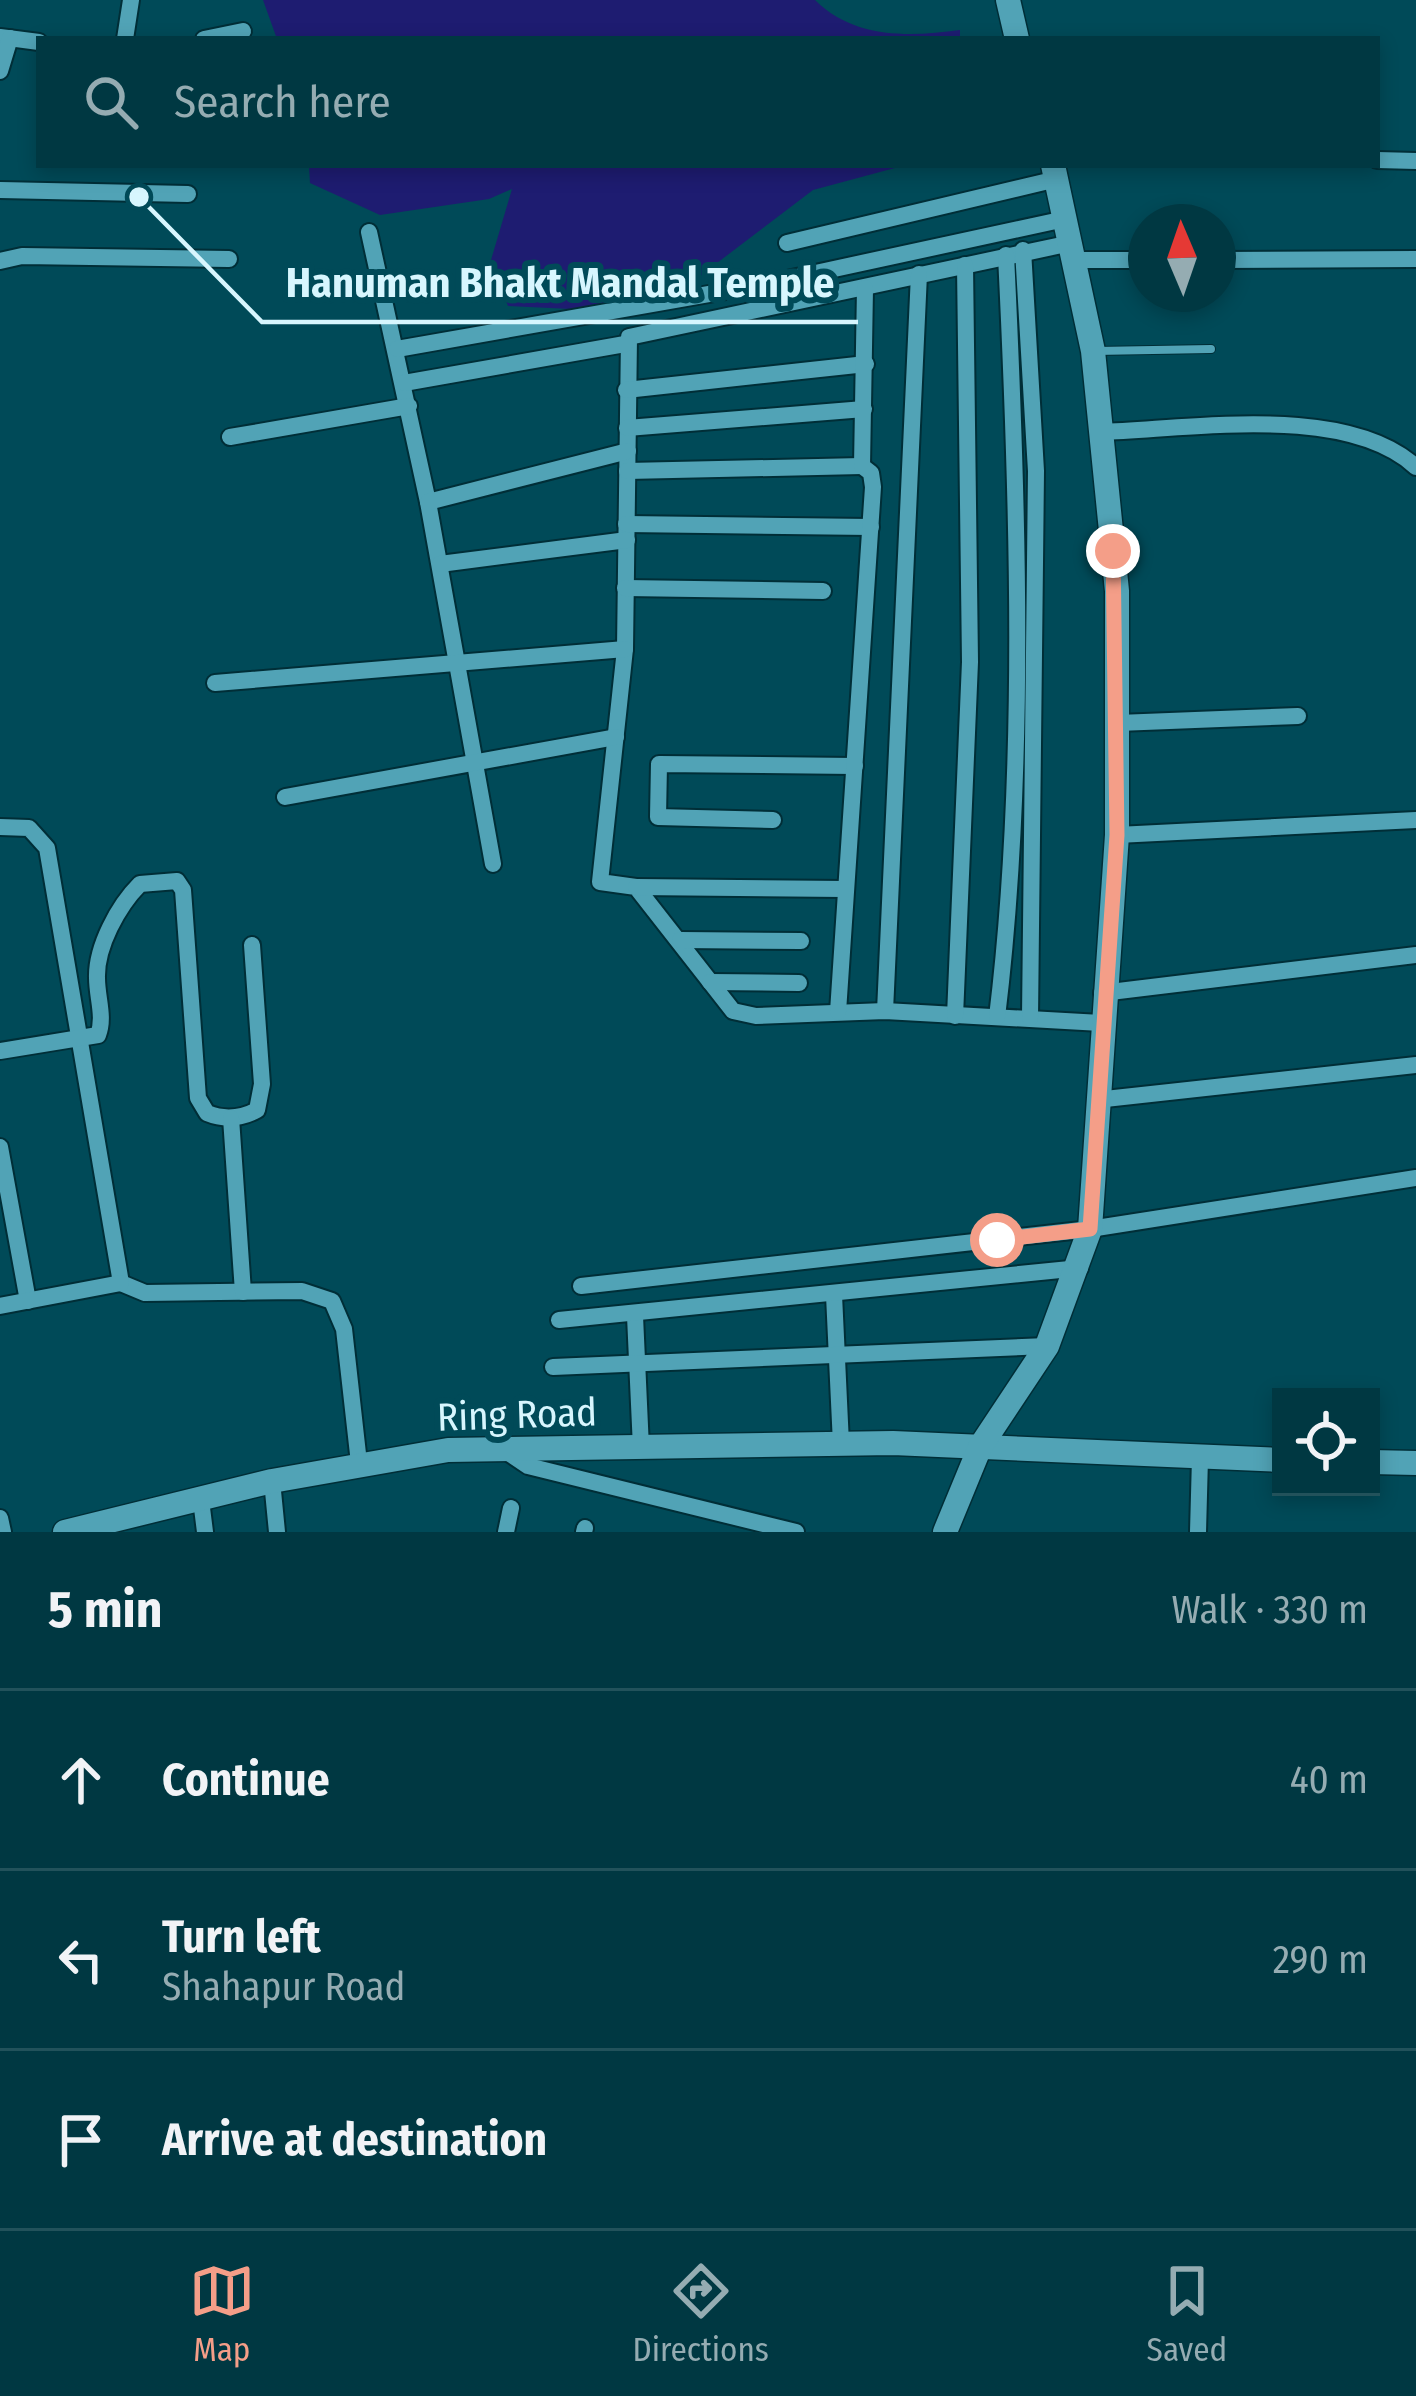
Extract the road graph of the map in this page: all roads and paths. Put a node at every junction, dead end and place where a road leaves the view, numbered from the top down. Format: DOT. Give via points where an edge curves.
graph roads {
  1 [pos="131,0"];
  2 [pos="1008,0"];
  3 [pos="243,31"];
  4 [pos="3,33"];
  5 [pos="125,36"];
  6 [pos="219,36"];
  7 [pos="1016,36"];
  8 [pos="36,41"];
  9 [pos="0,71"];
  10 [pos="1380,160"];
  11 [pos="1416,161"];
  12 [pos="1055,172"];
  13 [pos="0,190"];
  14 [pos="188,194"];
  15 [pos="369,232"];
  16 [pos="1070,241"];
  17 [pos="787,243"];
  18 [pos="1014,253"];
  19 [pos="1128,256"];
  20 [pos="230,259"];
  21 [pos="1416,259"];
  22 [pos="1236,260"];
  23 [pos="0,261"];
  24 [pos="965,265"];
  25 [pos="919,274"];
  26 [pos="865,288"];
  27 [pos="626,344"];
  28 [pos="397,349"];
  29 [pos="1211,350"];
  30 [pos="1094,351"];
  31 [pos="866,364"];
  32 [pos="404,382"];
  33 [pos="626,390"];
  34 [pos="409,406"];
  35 [pos="864,409"];
  36 [pos="627,428"];
  37 [pos="1101,432"];
  38 [pos="230,437"];
  39 [pos="628,451"];
  40 [pos="862,466"];
  41 [pos="1416,467"];
  42 [pos="627,471"];
  43 [pos="428,502"];
  44 [pos="871,527"];
  45 [pos="626,532"];
  46 [pos="440,564"];
  47 [pos="625,588"];
  48 [pos="823,591"];
  49 [pos="626,649"];
  50 [pos="453,663"];
  51 [pos="215,683"];
  52 [pos="1298,716"];
  53 [pos="1118,723"];
  54 [pos="616,736"];
  55 [pos="476,762"];
  56 [pos="855,766"];
  57 [pos="285,797"];
  58 [pos="772,820"];
  59 [pos="1416,820"];
  60 [pos="0,827"];
  61 [pos="1117,835"];
  62 [pos="493,864"];
  63 [pos="635,887"];
  64 [pos="844,889"];
  65 [pos="680,940"];
  66 [pos="801,940"];
  67 [pos="252,945"];
  68 [pos="1416,955"];
  69 [pos="710,982"];
  70 [pos="799,983"];
  71 [pos="1102,993"];
  72 [pos="886,1011"];
  73 [pos="838,1012"];
  74 [pos="955,1016"];
  75 [pos="997,1017"];
  76 [pos="1030,1018"];
  77 [pos="1101,1023"];
  78 [pos="81,1040"];
  79 [pos="0,1051"];
  80 [pos="1416,1065"];
  81 [pos="1096,1100"];
  82 [pos="231,1118"];
  83 [pos="0,1147"];
  84 [pos="1416,1178"];
  85 [pos="1090,1229"];
  86 [pos="1080,1268"];
  87 [pos="122,1283"];
  88 [pos="581,1286"];
  89 [pos="243,1292"];
  90 [pos="834,1294"];
  91 [pos="28,1301"];
  92 [pos="0,1306"];
  93 [pos="634,1316"];
  94 [pos="560,1320"];
  95 [pos="1047,1346"];
  96 [pos="837,1357"];
  97 [pos="639,1364"];
  98 [pos="553,1366"];
  99 [pos="841,1444"];
  100 [pos="980,1447"];
  101 [pos="641,1448"];
  102 [pos="504,1450"];
  103 [pos="1200,1458"];
  104 [pos="1272,1460"];
  105 [pos="1380,1462"];
  106 [pos="359,1463"];
  107 [pos="1416,1463"];
  108 [pos="272,1481"];
  109 [pos="201,1500"];
  110 [pos="511,1508"];
  111 [pos="0,1518"];
  112 [pos="2,1532"];
  113 [pos="65,1532"];
  114 [pos="205,1532"];
  115 [pos="277,1532"];
  116 [pos="506,1532"];
  117 [pos="796,1532"];
  118 [pos="945,1532"];
  119 [pos="1198,1532"];
  1 -- 5 [label="street"];
  2 -- 7 [label="main road"];
  3 -- 6 [label="street"];
  4 -- 8 [label="street"];
  4 -- 9 [label="street"];
  10 -- 11 [label="street"];
  12 -- 16 [label="main road"];
  12 -- 17 [label="street"];
  13 -- 14 [label="street"];
  15 -- 28 [label="street"];
  16 -- 18 [label="street"];
  16 -- 19 [label="street"];
  16 -- 28 [label="street"];
  16 -- 30 [label="main road"];
  18 -- 24 [label="street"];
  18 -- 75 [label="street" via="1013,745"];
  18 -- 76 [label="street" via="1036,471"];
  20 -- 23 [label="street"];
  21 -- 22 [label="street"];
  24 -- 25 [label="street"];
  24 -- 74 [label="street" via="970,662"];
  25 -- 26 [label="street"];
  25 -- 72 [label="street"];
  26 -- 27 [label="street" via="638,333"];
  26 -- 31 [label="street"];
  27 -- 32 [label="street"];
  27 -- 33 [label="street"];
  28 -- 32 [label="street"];
  29 -- 30 [label="lane"];
  30 -- 37 [label="main road"];
  31 -- 33 [label="street"];
  31 -- 35 [label="street"];
  32 -- 34 [label="street"];
  33 -- 36 [label="street"];
  34 -- 38 [label="street"];
  34 -- 43 [label="street"];
  35 -- 36 [label="street"];
  35 -- 40 [label="street"];
  36 -- 39 [label="street"];
  37 -- 41 [label="street" via="1335,430 1394,447"];
  37 -- 53 [label="main road" via="1117,591"];
  39 -- 42 [label="street"];
  39 -- 43 [label="street"];
  40 -- 42 [label="street"];
  40 -- 44 [label="street" via="872,473"];
  42 -- 45 [label="street"];
  43 -- 46 [label="street"];
  44 -- 45 [label="street"];
  44 -- 56 [label="street"];
  45 -- 46 [label="street"];
  45 -- 47 [label="street"];
  46 -- 50 [label="street"];
  47 -- 48 [label="street"];
  47 -- 49 [label="street"];
  49 -- 50 [label="street"];
  49 -- 54 [label="street"];
  50 -- 51 [label="street"];
  50 -- 55 [label="street"];
  52 -- 53 [label="street"];
  53 -- 61 [label="main road"];
  54 -- 55 [label="street"];
  54 -- 63 [label="street" via="600,881"];
  55 -- 57 [label="street"];
  55 -- 62 [label="street"];
  56 -- 58 [label="street" via="658,764 658,817"];
  56 -- 64 [label="street"];
  59 -- 61 [label="street"];
  60 -- 78 [label="street" via="29,828 47,848"];
  61 -- 71 [label="main road"];
  63 -- 64 [label="street"];
  63 -- 65 [label="street"];
  64 -- 73 [label="street"];
  65 -- 66 [label="street"];
  65 -- 69 [label="street"];
  67 -- 82 [label="street" via="261,1099 256,1110"];
  68 -- 71 [label="street"];
  69 -- 70 [label="street"];
  69 -- 73 [label="street" via="733,1011"];
  71 -- 77 [label="main road"];
  72 -- 73 [label="street"];
  72 -- 74 [label="street"];
  74 -- 75 [label="street"];
  75 -- 76 [label="street"];
  76 -- 77 [label="street"];
  77 -- 81 [label="main road"];
  78 -- 79 [label="street"];
  78 -- 82 [label="street" via="101,1028 98,958 132,892 152,880 177,880 198,1098 207,1113"];
  78 -- 87 [label="street"];
  80 -- 81 [label="street"];
  81 -- 85 [label="main road"];
  82 -- 89 [label="street"];
  83 -- 91 [label="street"];
  84 -- 85 [label="street"];
  85 -- 86 [label="main road"];
  85 -- 88 [label="street"];
  86 -- 90 [label="street"];
  86 -- 95 [label="main road"];
  87 -- 89 [label="street" via="145,1293"];
  87 -- 91 [label="street"];
  89 -- 106 [label="street" via="322,1294 338,1310"];
  90 -- 93 [label="street"];
  90 -- 96 [label="street"];
  91 -- 92 [label="street"];
  93 -- 94 [label="street"];
  93 -- 97 [label="street"];
  95 -- 96 [label="street"];
  95 -- 100 [label="main road"];
  96 -- 97 [label="street"];
  96 -- 99 [label="street"];
  97 -- 98 [label="street"];
  97 -- 101 [label="street"];
  99 -- 100 [label="main road, Ring Road"];
  99 -- 101 [label="main road, Ring Road"];
  100 -- 103 [label="main road, Ring Road"];
  100 -- 118 [label="main road"];
  101 -- 102 [label="main road, Ring Road"];
  102 -- 106 [label="main road, Ring Road"];
  102 -- 117 [label="street" via="528,1466"];
  103 -- 104 [label="main road, Ring Road"];
  103 -- 119 [label="street"];
  105 -- 107 [label="main road"];
  106 -- 108 [label="main road, Ring Road"];
  108 -- 109 [label="main road, Ring Road"];
  108 -- 115 [label="street"];
  109 -- 113 [label="main road, Ring Road"];
  109 -- 114 [label="street"];
  110 -- 116 [label="street"];
  111 -- 112 [label="street"];
}
